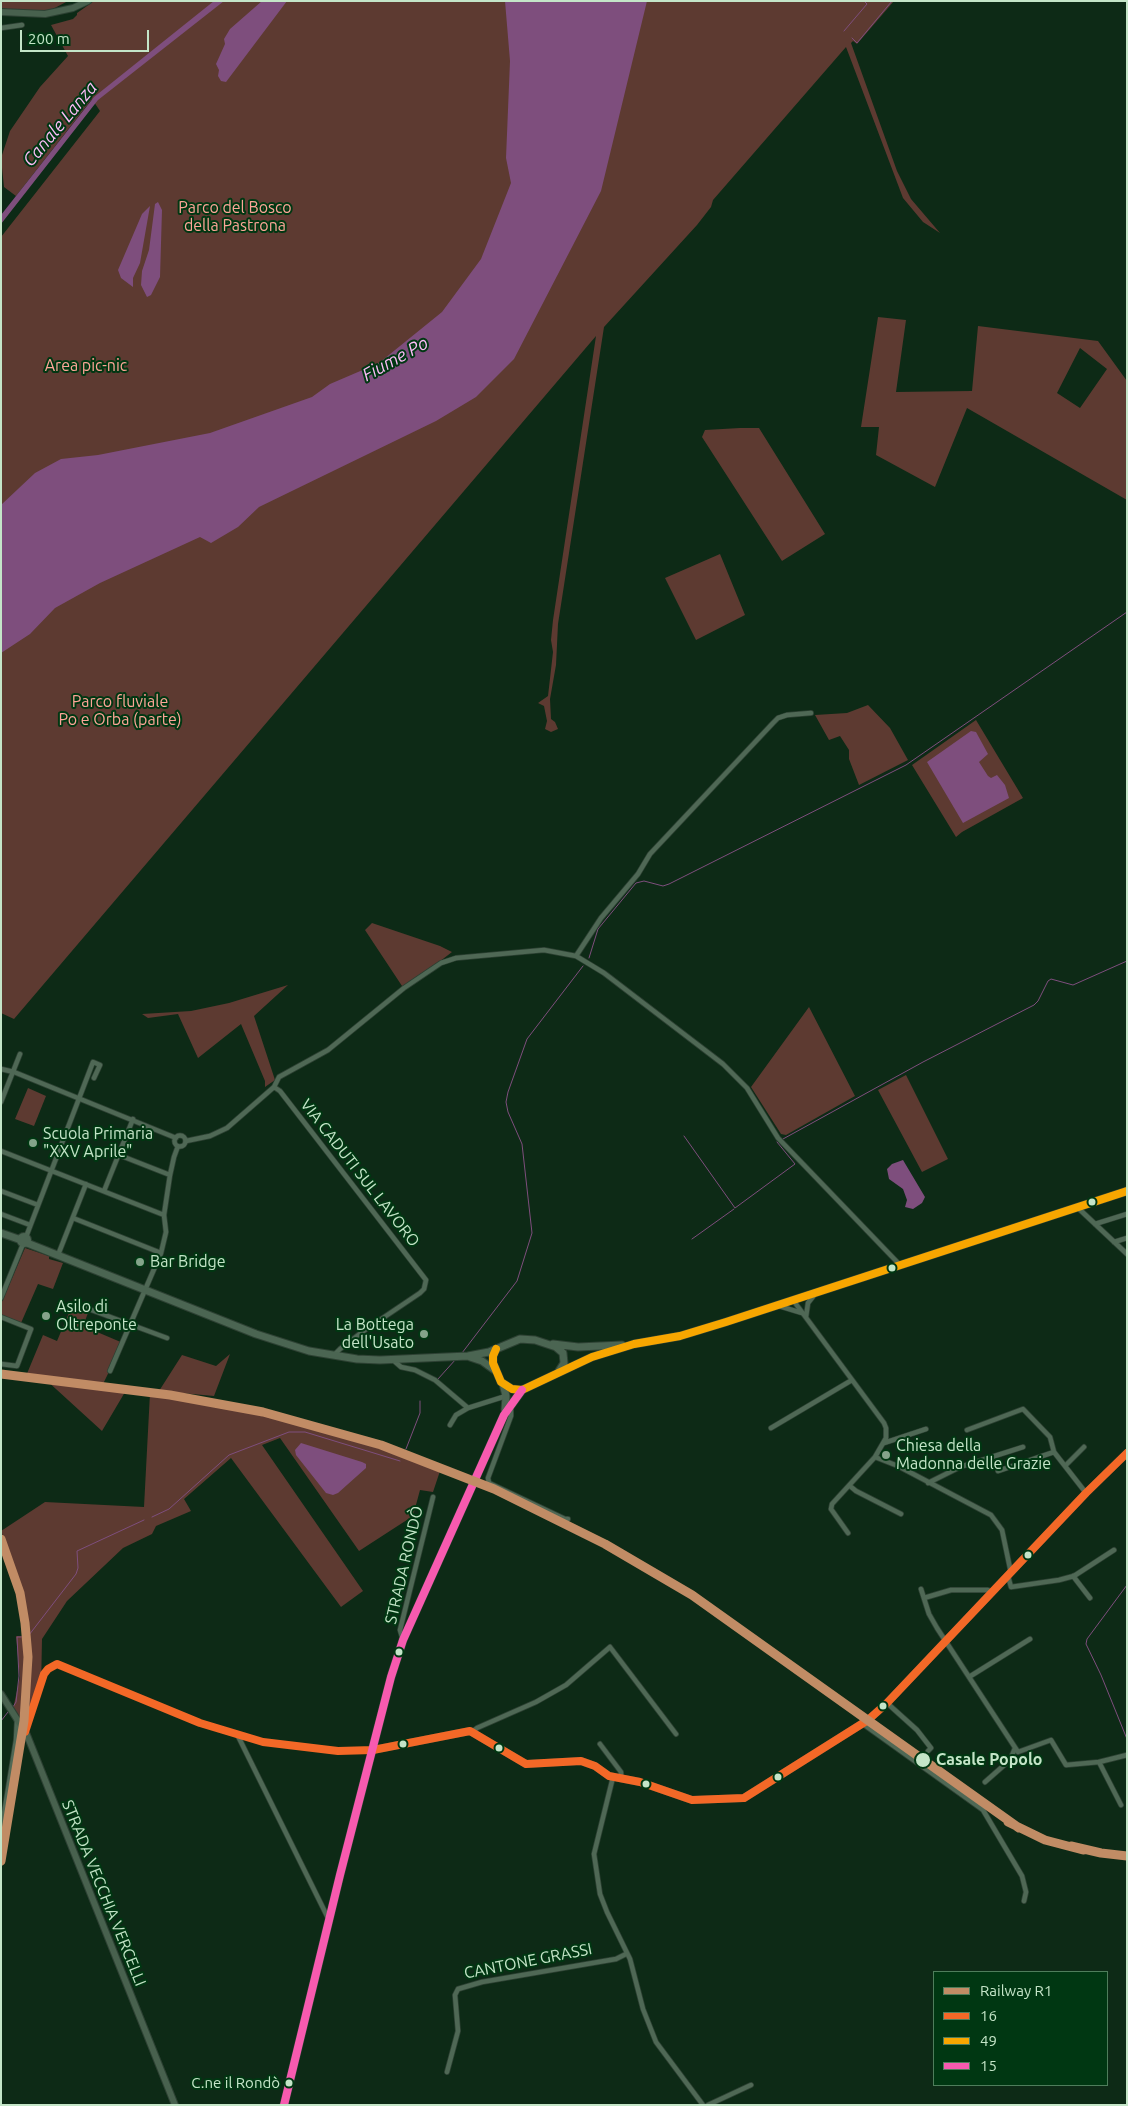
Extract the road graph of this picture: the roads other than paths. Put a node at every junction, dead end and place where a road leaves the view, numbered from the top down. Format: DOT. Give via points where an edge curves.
graph roads {
  1 [pos="88,1"];
  2 [pos="1,12"];
  3 [pos="22,25"];
  4 [pos="1,28"];
  5 [pos="811,713"];
  6 [pos="576,956"];
  7 [pos="20,1054"];
  8 [pos="1,1068"];
  9 [pos="14,1072"];
  10 [pos="94,1078"];
  11 [pos="274,1087"];
  12 [pos="78,1098"];
  13 [pos="1,1102"];
  14 [pos="133,1120"];
  15 [pos="176,1138"];
  16 [pos="186,1141"];
  17 [pos="178,1146"];
  18 [pos="1,1151"];
  19 [pos="119,1155"];
  20 [pos="51,1170"];
  21 [pos="170,1175"];
  22 [pos="86,1184"];
  23 [pos="1,1191"];
  24 [pos="104,1191"];
  25 [pos="1127,1191"];
  26 [pos="38,1205"];
  27 [pos="1077,1207"];
  28 [pos="1,1214"];
  29 [pos="1127,1214"];
  30 [pos="164,1215"];
  31 [pos="73,1218"];
  32 [pos="1095,1224"];
  33 [pos="30,1225"];
  34 [pos="1,1233"];
  35 [pos="1127,1238"];
  36 [pos="24,1241"];
  37 [pos="1114,1242"];
  38 [pos="160,1253"];
  39 [pos="1127,1254"];
  40 [pos="58,1255"];
  41 [pos="900,1266"];
  42 [pos="144,1291"];
  43 [pos="817,1292"];
  44 [pos="1,1298"];
  45 [pos="794,1300"];
  46 [pos="78,1306"];
  47 [pos="775,1306"];
  48 [pos="805,1316"];
  49 [pos="1,1317"];
  50 [pos="131,1324"];
  51 [pos="168,1338"];
  52 [pos="349,1342"];
  53 [pos="550,1344"];
  54 [pos="634,1344"];
  55 [pos="496,1349"];
  56 [pos="334,1356"];
  57 [pos="466,1356"];
  58 [pos="343,1357"];
  59 [pos="394,1360"];
  60 [pos="1,1364"];
  61 [pos="110,1371"];
  62 [pos="496,1371"];
  63 [pos="558,1372"];
  64 [pos="852,1380"];
  65 [pos="501,1382"];
  66 [pos="522,1390"];
  67 [pos="508,1400"];
  68 [pos="468,1408"];
  69 [pos="450,1425"];
  70 [pos="771,1428"];
  71 [pos="926,1429"];
  72 [pos="967,1430"];
  73 [pos="884,1443"];
  74 [pos="1023,1447"];
  75 [pos="1084,1447"];
  76 [pos="1054,1452"];
  77 [pos="1124,1455"];
  78 [pos="875,1457"];
  79 [pos="1065,1466"];
  80 [pos="998,1471"];
  81 [pos="928,1483"];
  82 [pos="850,1486"];
  83 [pos="1086,1493"];
  84 [pos="433,1496"];
  85 [pos="901,1514"];
  86 [pos="568,1519"];
  87 [pos="848,1533"];
  88 [pos="1114,1550"];
  89 [pos="1010,1574"];
  90 [pos="1073,1576"];
  91 [pos="920,1589"];
  92 [pos="992,1593"];
  93 [pos="924,1598"];
  94 [pos="1090,1598"];
  95 [pos="1030,1639"];
  96 [pos="403,1640"];
  97 [pos="945,1641"];
  98 [pos="969,1677"];
  99 [pos="1,1694"];
  100 [pos="887,1702"];
  101 [pos="17,1720"];
  102 [pos="864,1723"];
  103 [pos="25,1732"];
  104 [pos="472,1732"];
  105 [pos="237,1734"];
  106 [pos="676,1734"];
  107 [pos="600,1744"];
  108 [pos="1015,1748"];
  109 [pos="373,1750"];
  110 [pos="928,1751"];
  111 [pos="1127,1755"];
  112 [pos="1099,1762"];
  113 [pos="612,1777"];
  114 [pos="621,1778"];
  115 [pos="984,1782"];
  116 [pos="1122,1805"];
  117 [pos="1,1832"];
  118 [pos="1024,1901"];
  119 [pos="329,1920"];
  120 [pos="626,1954"];
  121 [pos="447,2072"];
  122 [pos="751,2085"];
  123 [pos="175,2105"];
  124 [pos="284,2105"];
  125 [pos="703,2105"];
  126 [pos="708,2105"];
  1 -- 2 [label="street" via="56,13"];
  3 -- 4 [label="street"];
  5 -- 6 [label="street" via="787,715 773,723 650,854"];
  6 -- 11 [label="street" via="544,950 456,958 441,963 404,988 328,1050 278,1078"];
  6 -- 41 [label="street" via="604,972 723,1064 747,1088 778,1138"];
  7 -- 9 [label="street"];
  8 -- 9 [label="street"];
  9 -- 12 [label="street"];
  9 -- 13 [label="street"];
  10 -- 12 [label="street" via="100,1064 93,1062"];
  11 -- 16 [label="street" via="227,1128"];
  11 -- 52 [label="street, VIA CADUTI SUL LAVORO" via="426,1280 420,1293"];
  12 -- 14 [label="street"];
  12 -- 20 [label="street"];
  14 -- 15 [label="street"];
  14 -- 19 [label="street"];
  15 -- 16 [label="street" via="182,1136"];
  15 -- 17 [label="street"];
  16 -- 17 [label="street" via="183,1146"];
  17 -- 21 [label="street"];
  18 -- 20 [label="street"];
  19 -- 21 [label="street"];
  19 -- 24 [label="street"];
  20 -- 22 [label="street"];
  20 -- 26 [label="street"];
  21 -- 30 [label="street"];
  22 -- 24 [label="street"];
  22 -- 31 [label="street"];
  23 -- 26 [label="street"];
  24 -- 30 [label="street"];
  25 -- 27 [label="main road"];
  26 -- 33 [label="street"];
  27 -- 32 [label="street"];
  27 -- 41 [label="main road"];
  28 -- 33 [label="street"];
  29 -- 32 [label="street"];
  30 -- 38 [label="street" via="166,1232"];
  31 -- 38 [label="street"];
  31 -- 40 [label="street"];
  32 -- 37 [label="street"];
  33 -- 36 [label="street"];
  34 -- 36 [label="main road"];
  35 -- 37 [label="street"];
  36 -- 40 [label="main road"];
  36 -- 44 [label="street"];
  37 -- 39 [label="street"];
  38 -- 42 [label="street"];
  40 -- 42 [label="main road"];
  41 -- 43 [label="main road"];
  42 -- 50 [label="street"];
  42 -- 56 [label="main road" via="282,1344"];
  43 -- 45 [label="main road"];
  43 -- 48 [label="street" via="808,1303"];
  45 -- 47 [label="main road"];
  45 -- 48 [label="street"];
  46 -- 50 [label="street"];
  47 -- 48 [label="street" via="786,1307"];
  47 -- 54 [label="main road" via="692,1333"];
  48 -- 64 [label="street"];
  49 -- 60 [label="street" via="30,1329 17,1366"];
  50 -- 51 [label="street"];
  50 -- 61 [label="street"];
  52 -- 56 [label="street, VIA CADUTI SUL LAVORO"];
  52 -- 58 [label="street"];
  53 -- 54 [label="main road" via="578,1347"];
  53 -- 55 [label="main road" via="520,1339"];
  53 -- 63 [label="main road" via="564,1355 563,1366"];
  54 -- 63 [label="main road"];
  55 -- 57 [label="main road"];
  55 -- 62 [label="main road" via="492,1360"];
  56 -- 58 [label="main road"];
  57 -- 59 [label="main road"];
  57 -- 62 [label="main road" via="482,1361"];
  58 -- 59 [label="main road"];
  59 -- 68 [label="street" via="401,1367 437,1382"];
  62 -- 65 [label="main road"];
  63 -- 66 [label="main road"];
  64 -- 70 [label="street"];
  64 -- 73 [label="street" via="886,1428"];
  65 -- 66 [label="main road" via="512,1390"];
  65 -- 67 [label="main road"];
  66 -- 67 [label="main road"];
  67 -- 68 [label="street"];
  67 -- 86 [label="street" via="511,1416 489,1482 564,1520"];
  67 -- 96 [label="main road"];
  68 -- 69 [label="street" via="456,1415"];
  71 -- 73 [label="street"];
  72 -- 76 [label="street" via="1024,1409 1050,1437"];
  73 -- 78 [label="street"];
  74 -- 81 [label="street" via="960,1467"];
  75 -- 79 [label="street"];
  76 -- 79 [label="street"];
  76 -- 80 [label="street"];
  77 -- 83 [label="street"];
  78 -- 81 [label="street"];
  78 -- 82 [label="street"];
  79 -- 83 [label="street"];
  81 -- 89 [label="street" via="992,1515 1002,1530"];
  82 -- 85 [label="street"];
  82 -- 87 [label="street" via="831,1509"];
  83 -- 89 [label="street"];
  84 -- 96 [label="street, STRADA RONDÒ" via="400,1630"];
  88 -- 90 [label="street"];
  89 -- 90 [label="street" via="1011,1587"];
  89 -- 92 [label="street"];
  90 -- 94 [label="street"];
  91 -- 93 [label="street"];
  92 -- 93 [label="street" via="988,1590 951,1590"];
  92 -- 97 [label="street"];
  93 -- 97 [label="street" via="929,1614"];
  95 -- 98 [label="street"];
  96 -- 109 [label="main road"];
  97 -- 98 [label="street"];
  97 -- 100 [label="street"];
  98 -- 108 [label="street"];
  99 -- 101 [label="street, STRADA VECCHIA VERCELLI"];
  100 -- 102 [label="street"];
  100 -- 110 [label="street" via="917,1730 931,1748"];
  101 -- 103 [label="street, STRADA VECCHIA VERCELLI"];
  101 -- 117 [label="street"];
  102 -- 114 [label="street" via="744,1798 692,1800"];
  102 -- 118 [label="street" via="983,1810 1022,1876 1026,1892"];
  103 -- 105 [label="street" via="44,1674 56,1664 200,1723"];
  103 -- 123 [label="street, STRADA VECCHIA VERCELLI"];
  104 -- 106 [label="street" via="566,1684 610,1647"];
  104 -- 109 [label="street" via="463,1731"];
  104 -- 113 [label="street" via="521,1763 539,1765 581,1761"];
  105 -- 109 [label="street" via="296,1747"];
  105 -- 119 [label="street"];
  107 -- 114 [label="street"];
  108 -- 112 [label="street" via="1018,1752 1051,1740 1066,1765"];
  108 -- 115 [label="street" via="1010,1760"];
  109 -- 119 [label="main road"];
  111 -- 112 [label="street"];
  112 -- 116 [label="street"];
  113 -- 114 [label="street"];
  113 -- 120 [label="street" via="594,1854 600,1894"];
  119 -- 124 [label="main road"];
  120 -- 121 [label="street, CANTONE GRASSI" via="616,1959 458,1989 455,1995 458,2031"];
  120 -- 125 [label="street" via="656,2042"];
  122 -- 126 [label="street"];
}
